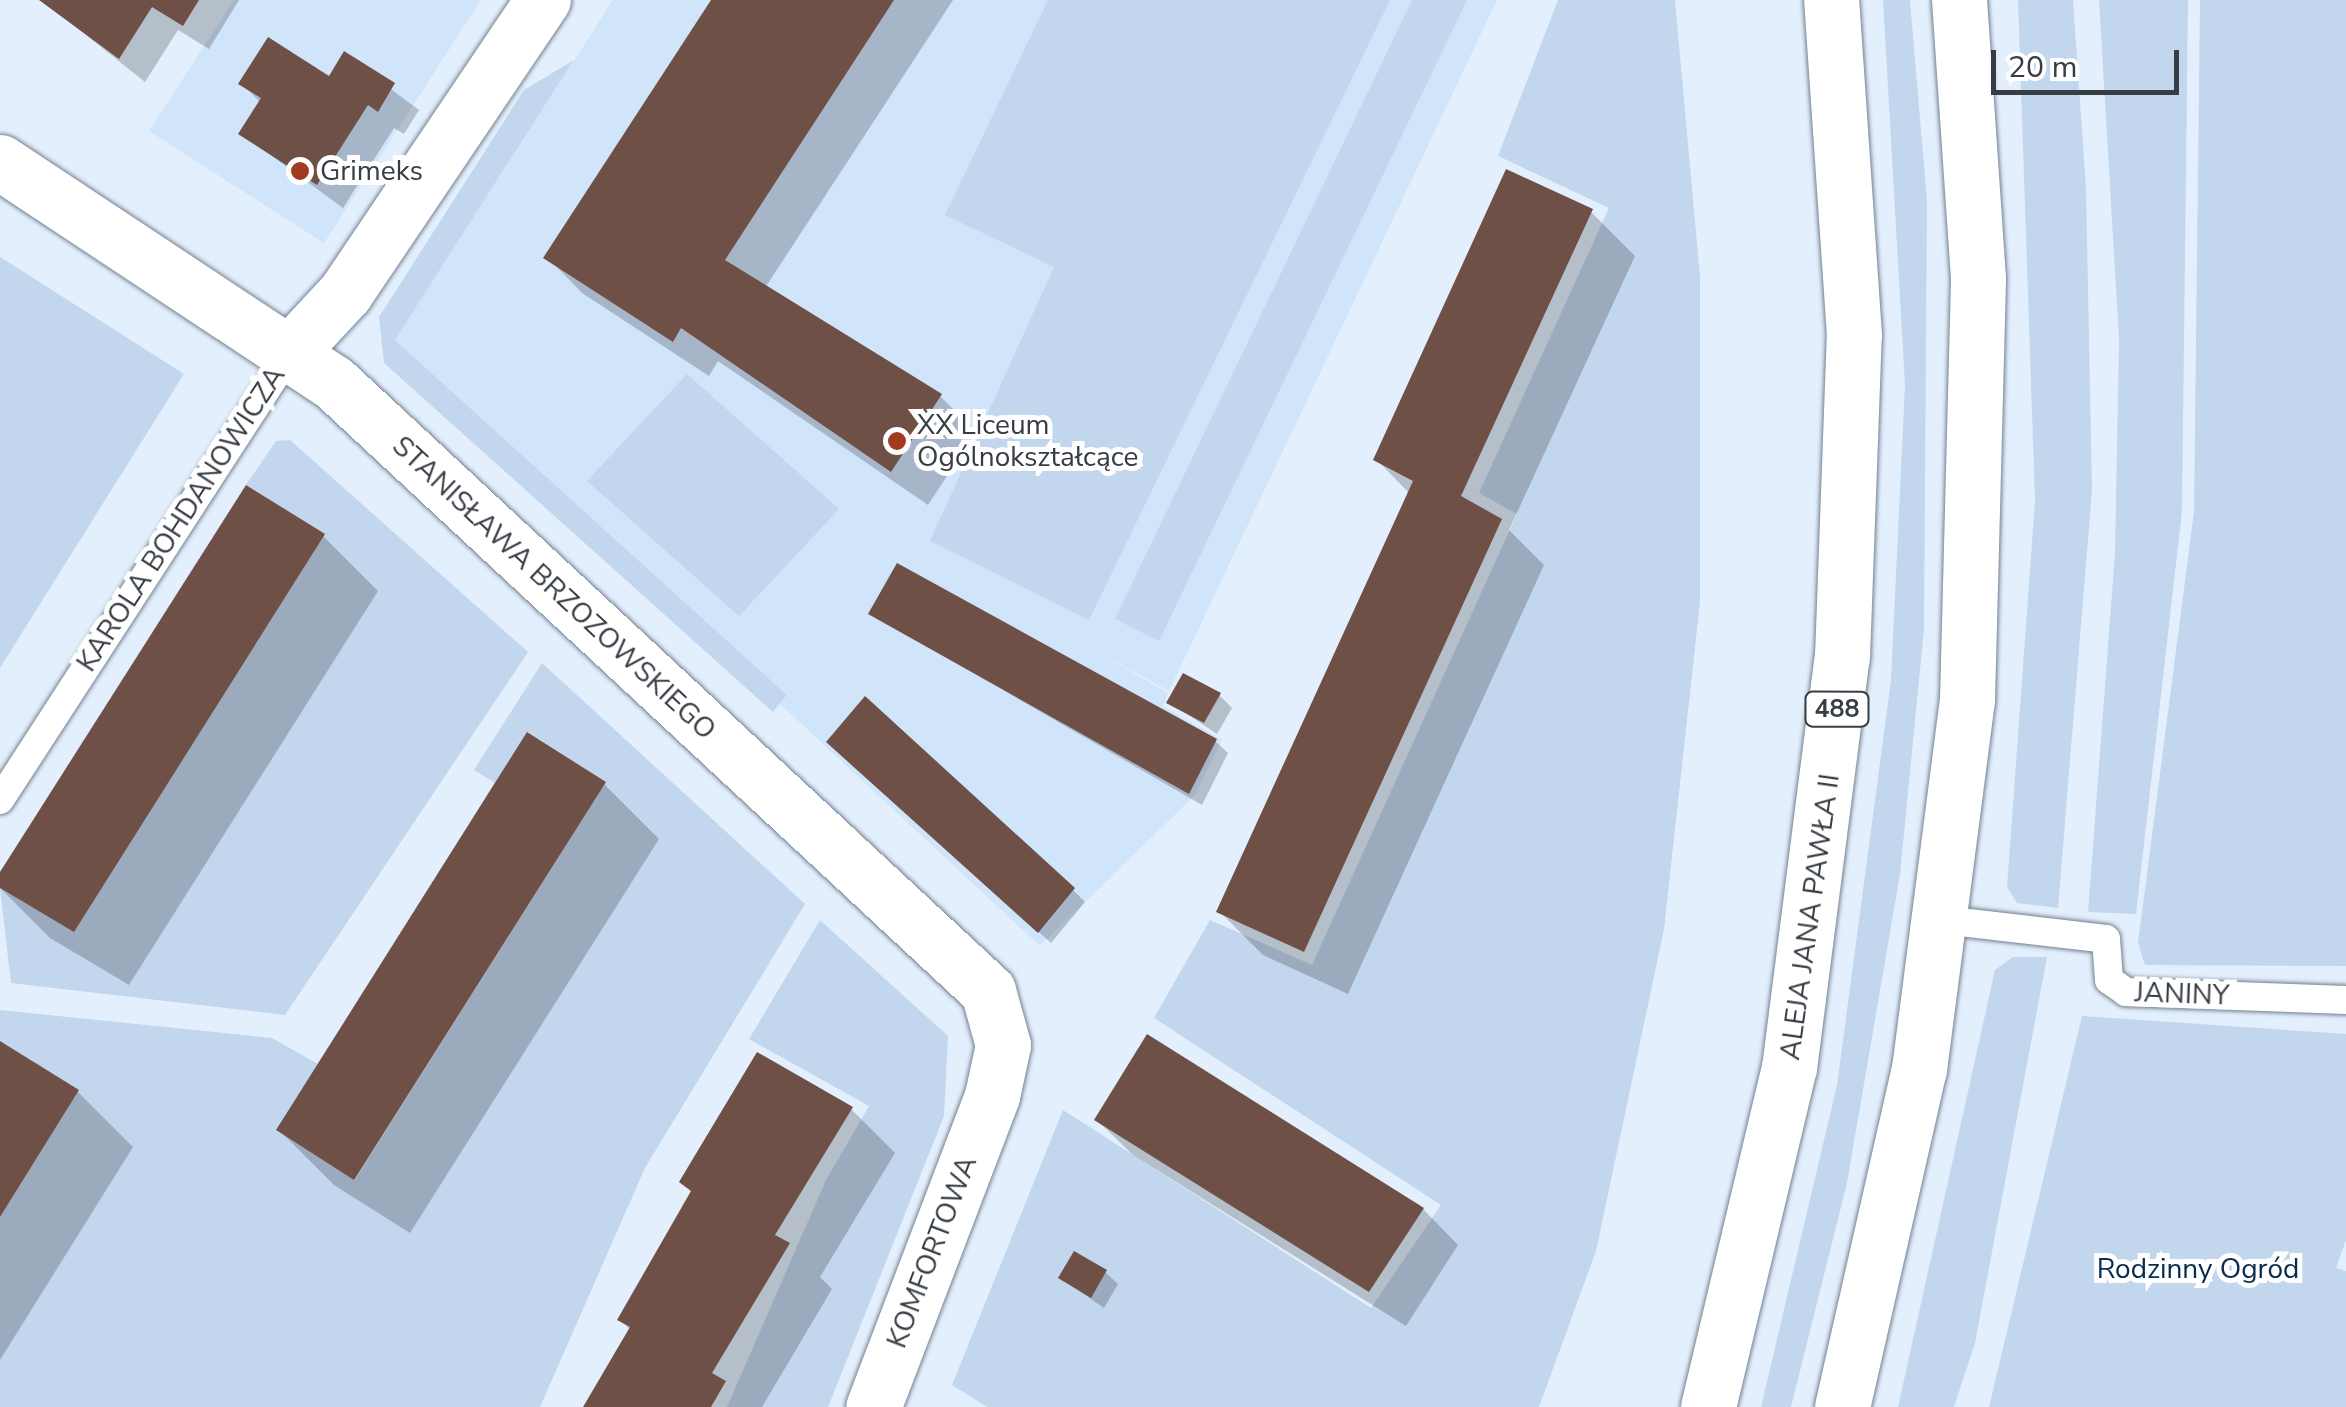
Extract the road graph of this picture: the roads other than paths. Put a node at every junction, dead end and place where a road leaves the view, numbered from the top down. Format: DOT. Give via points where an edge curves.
graph roads {
  1 [pos="543,0"];
  2 [pos="1831,0"];
  3 [pos="1959,0"];
  4 [pos="0,162"];
  5 [pos="292,350"];
  6 [pos="0,800"];
  7 [pos="1942,920"];
  8 [pos="2346,1000"];
  9 [pos="992,1096"];
  10 [pos="873,1407"];
  11 [pos="1708,1407"];
  12 [pos="1842,1407"];
  1 -- 5 [label="main road, KAROLA BOHDANOWICZA" via="344,293"];
  2 -- 11 [label="main road, ALEJA JANA PAWŁA II / 488" via="1854,335 1842,656 1789,1068"];
  3 -- 7 [label="main road" via="1976,240 1978,453 1967,700"];
  4 -- 5 [label="main road, STANISŁAWA BRZOZOWSKIEGO"];
  5 -- 6 [label="lane, KAROLA BOHDANOWICZA"];
  5 -- 9 [label="main road, STANISŁAWA BRZOZOWSKIEGO" via="988,990 1003,1045"];
  7 -- 8 [label="lane, JANINY" via="2106,939 2109,980 2126,992"];
  7 -- 12 [label="main road" via="1896,1178"];
  9 -- 10 [label="main road, KOMFORTOWA"];
}
